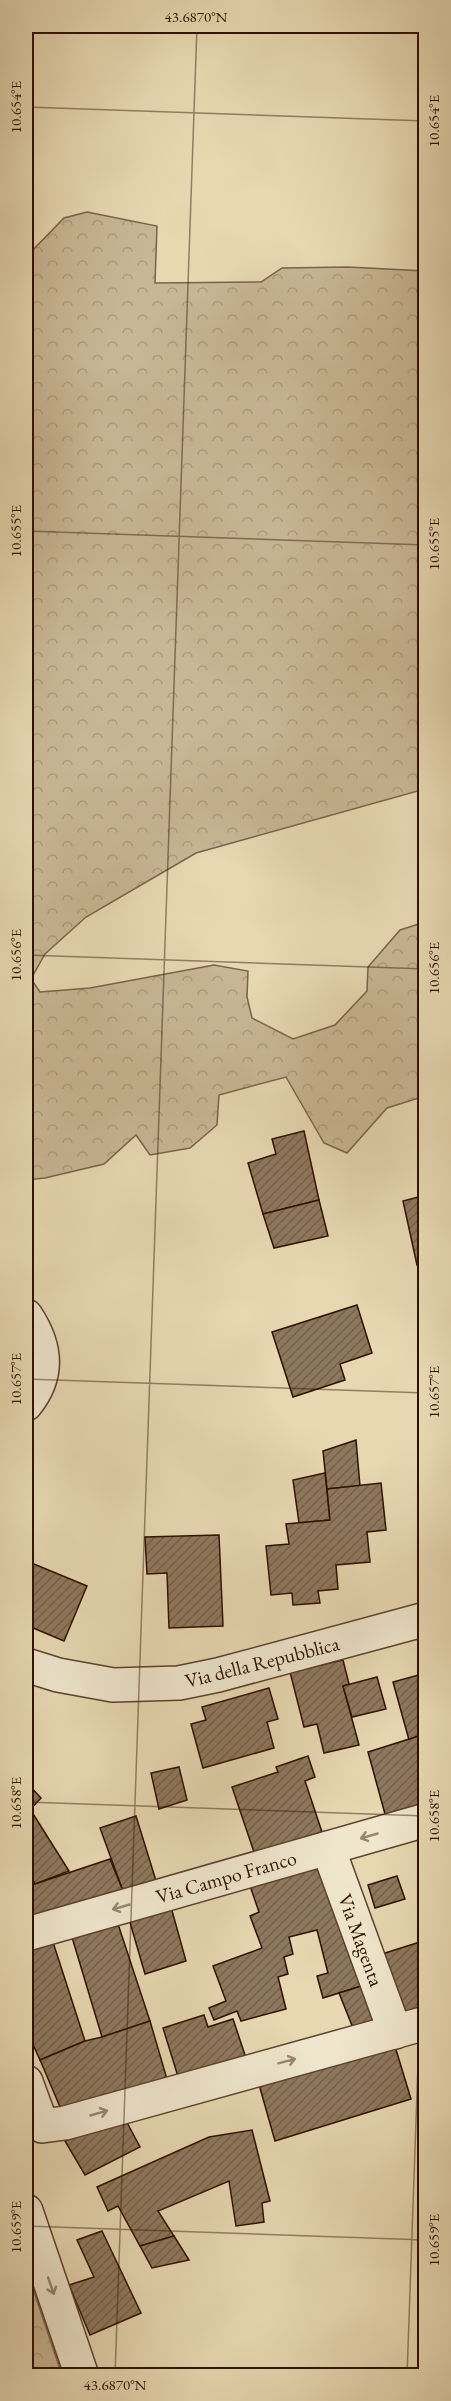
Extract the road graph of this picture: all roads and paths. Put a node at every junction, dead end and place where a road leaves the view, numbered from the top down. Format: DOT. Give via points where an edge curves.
graph roads {
  1 [pos="26,1316"];
  2 [pos="26,1404"];
  3 [pos="426,1619"];
  4 [pos="26,1665"];
  5 [pos="426,1820"];
  6 [pos="328,1848"];
  7 [pos="27,1934"];
  8 [pos="410,2027"];
  9 [pos="26,2082"];
  10 [pos="26,2211"];
  11 [pos="82,2376"];
  1 -- 2 [label="street" via="43,1355 41,1377"];
  3 -- 4 [label="street, Via della Repubblica" via="178,1683 105,1684"];
  5 -- 6 [label="street, Via Campo Franco, one-way"];
  6 -- 7 [label="street, Via Campo Franco, one-way"];
  6 -- 8 [label="street, Via Magenta"];
  9 -- 8 [label="street, one-way" via="42,2126 65,2123"];
  10 -- 11 [label="street, one-way"];
}
